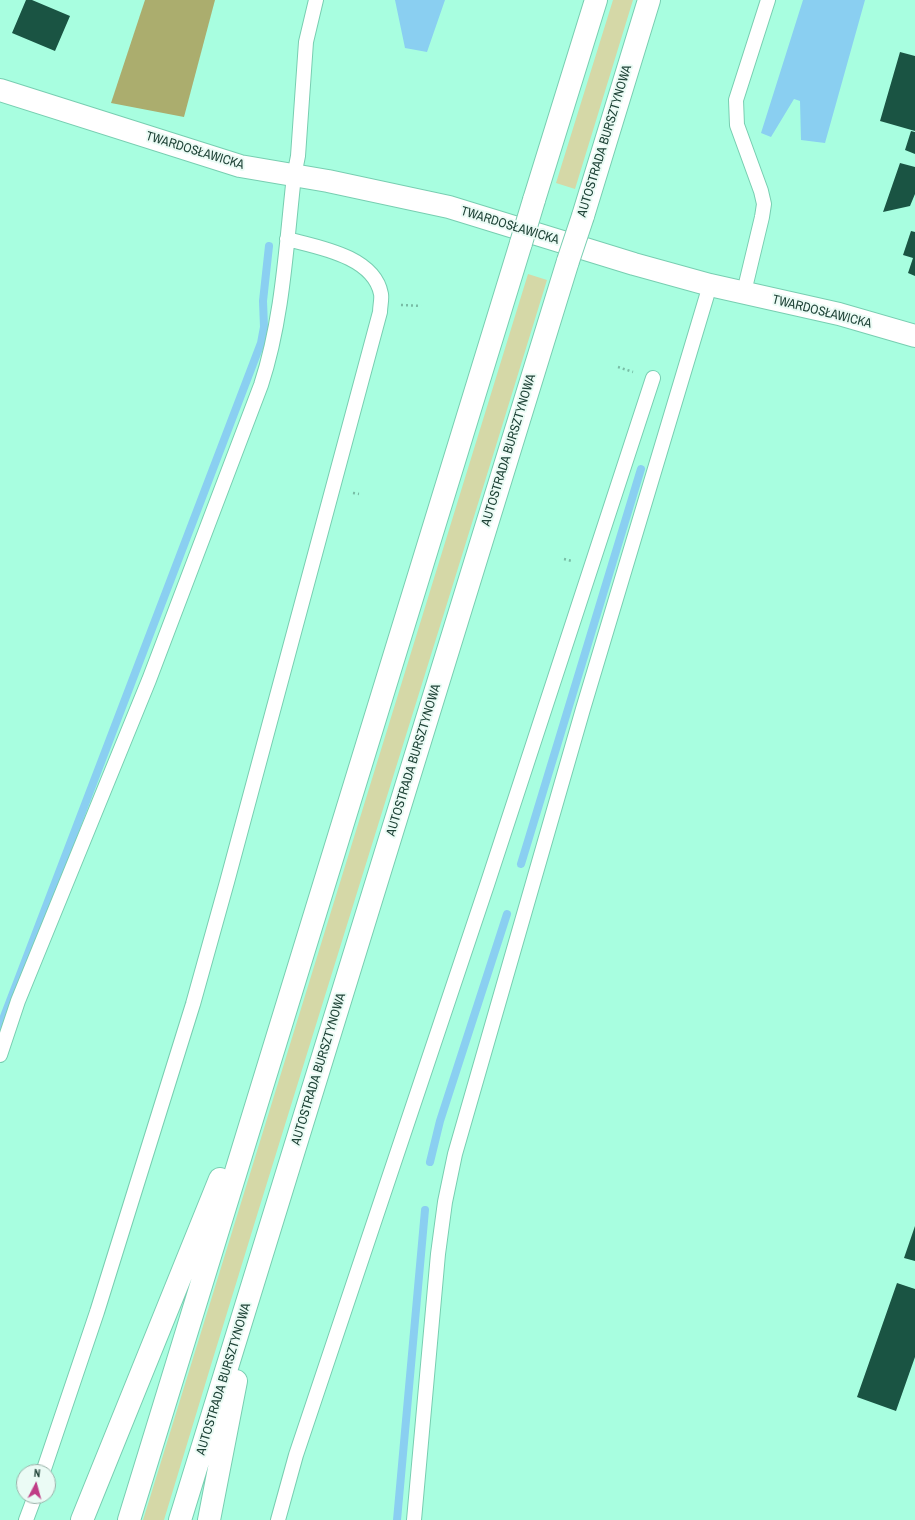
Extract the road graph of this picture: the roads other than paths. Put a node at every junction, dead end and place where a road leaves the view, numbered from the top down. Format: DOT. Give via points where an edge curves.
graph roads {
  1 [pos="316,0"];
  2 [pos="596,0"];
  3 [pos="649,0"];
  4 [pos="768,0"];
  5 [pos="0,90"];
  6 [pos="294,176"];
  7 [pos="287,240"];
  8 [pos="710,285"];
  9 [pos="744,292"];
  10 [pos="915,336"];
  11 [pos="653,378"];
  12 [pos="275,1045"];
  13 [pos="0,1055"];
  14 [pos="258,1270"];
  15 [pos="46,1464"];
  16 [pos="31,1504"];
  17 [pos="26,1520"];
  18 [pos="82,1520"];
  19 [pos="129,1520"];
  20 [pos="180,1520"];
  21 [pos="209,1520"];
  22 [pos="278,1520"];
  23 [pos="414,1520"];
  1 -- 6 [label="lane" via="306,42 298,156"];
  2 -- 12 [label="main road, bridge"];
  3 -- 14 [label="main road, AUTOSTRADA BURSZTYNOWA, bridge"];
  4 -- 9 [label="lane" via="736,100 737,125 764,204"];
  5 -- 6 [label="main road, TWARDOSŁAWICKA" via="240,166"];
  6 -- 7 [label="lane"];
  6 -- 8 [label="main road, TWARDOSŁAWICKA" via="328,180 449,208"];
  7 -- 13 [label="lane" via="274,338 261,385 149,680 18,1001"];
  7 -- 15 [label="lane" via="341,254 358,263 378,284 381,294 380,312 193,1004 97,1312"];
  8 -- 9 [label="main road, TWARDOSŁAWICKA"];
  8 -- 23 [label="lane" via="585,702 455,1154 438,1254"];
  9 -- 10 [label="main road, TWARDOSŁAWICKA" via="839,314"];
  11 -- 22 [label="lane" via="490,878 296,1455"];
  12 -- 18 [label="main road"];
  12 -- 19 [label="main road"];
  14 -- 20 [label="main road, AUTOSTRADA BURSZTYNOWA"];
  14 -- 21 [label="main road"];
  16 -- 17 [label="lane"];
}
